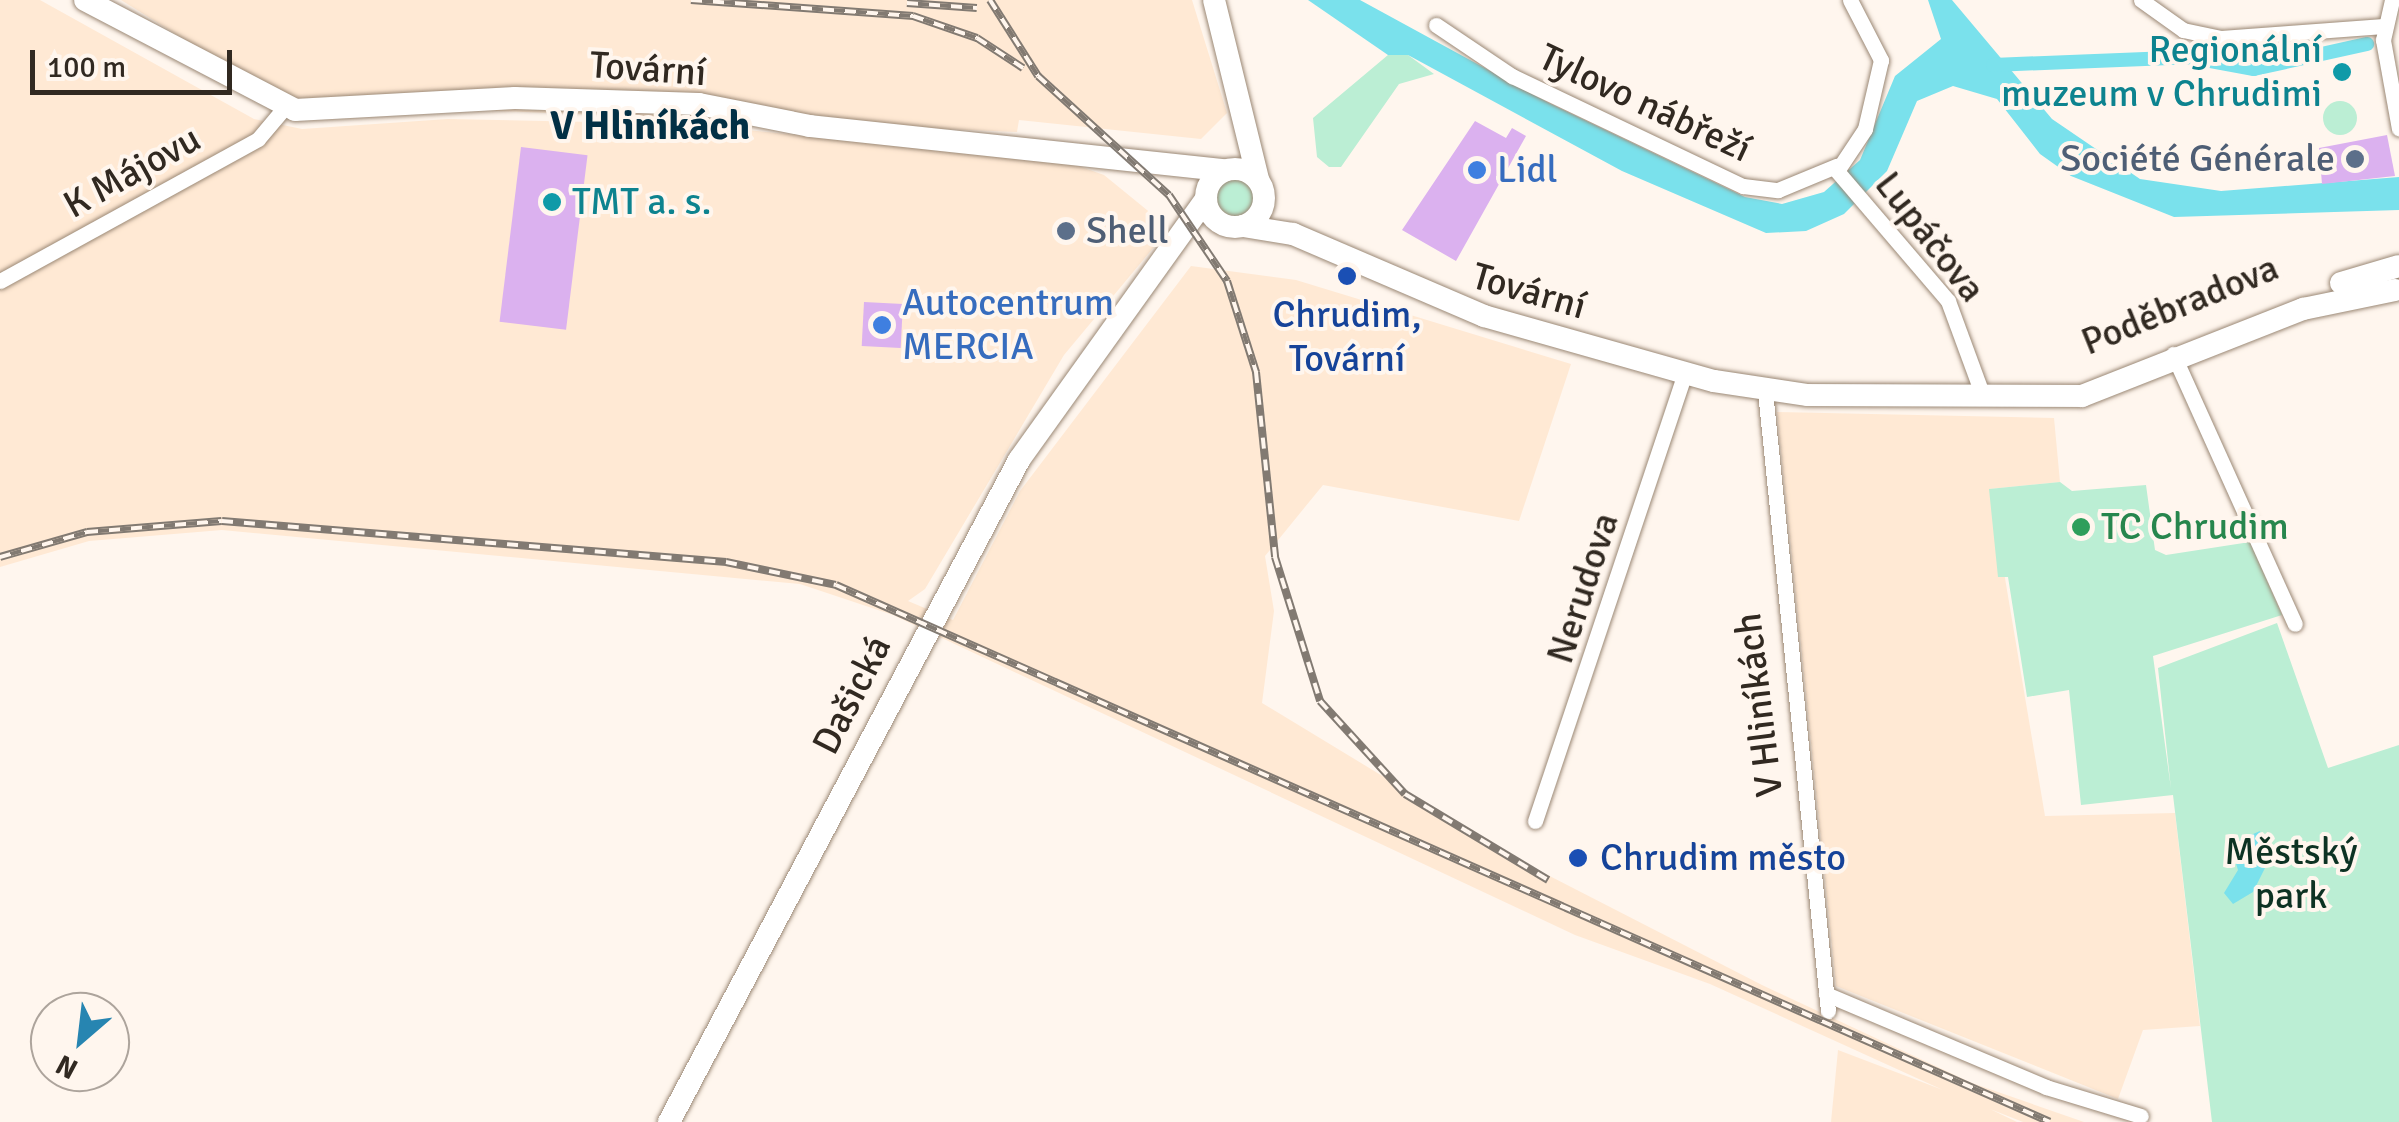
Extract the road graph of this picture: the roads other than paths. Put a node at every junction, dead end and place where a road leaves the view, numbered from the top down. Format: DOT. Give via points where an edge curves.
graph roads {
  1 [pos="86,0"];
  2 [pos="1204,0"];
  3 [pos="1214,0"];
  4 [pos="2141,0"];
  5 [pos="2392,0"];
  6 [pos="1857,2"];
  7 [pos="1436,25"];
  8 [pos="2384,36"];
  9 [pos="2393,65"];
  10 [pos="285,107"];
  11 [pos="2399,129"];
  12 [pos="1125,154"];
  13 [pos="1225,170"];
  14 [pos="1838,171"];
  15 [pos="1261,189"];
  16 [pos="1206,197"];
  17 [pos="1236,226"];
  18 [pos="1358,264"];
  19 [pos="2399,266"];
  20 [pos="0,281"];
  21 [pos="2397,294"];
  22 [pos="1120,314"];
  23 [pos="2175,357"];
  24 [pos="1685,373"];
  25 [pos="1764,391"];
  26 [pos="1983,396"];
  27 [pos="2295,624"];
  28 [pos="1536,821"];
  29 [pos="1826,994"];
  30 [pos="1828,1012"];
  31 [pos="2141,1116"];
  32 [pos="669,1122"];
  1 -- 10 [label="street"];
  2 -- 13 [label="street" via="1238,138"];
  3 -- 15 [label="street"];
  4 -- 8 [label="street" via="2191,33"];
  5 -- 8 [label="street"];
  6 -- 14 [label="street" via="1880,66 1864,133"];
  7 -- 14 [label="street, Tylovo nábřeží" via="1512,76 1743,186 1778,190"];
  8 -- 9 [label="street"];
  9 -- 11 [label="street"];
  10 -- 12 [label="street, Tovární" via="354,113 515,98 699,104 810,126"];
  10 -- 20 [label="street, K Májovu" via="258,139"];
  12 -- 13 [label="street, Tovární"];
  12 -- 16 [label="street, Tovární" via="1190,180"];
  13 -- 15 [label="street, Tovární"];
  13 -- 16 [label="street, Dašická"];
  14 -- 26 [label="street, Lupáčova" via="1952,307"];
  15 -- 17 [label="street"];
  15 -- 18 [label="street, Tovární"];
  16 -- 17 [label="street, Tovární"];
  16 -- 22 [label="street, Dašická"];
  17 -- 18 [label="street, Tovární" via="1281,230"];
  17 -- 22 [label="street, Dašická" via="1202,232"];
  18 -- 24 [label="street, Tovární" via="1455,307"];
  19 -- 21 [label="street"];
  19 -- 23 [label="street, Poděbradova" via="2284,300"];
  21 -- 23 [label="street, Poděbradova" via="2303,310"];
  22 -- 32 [label="street, Dašická" via="996,500"];
  23 -- 26 [label="street, Poděbradova" via="2094,394"];
  23 -- 27 [label="street"];
  24 -- 25 [label="street, Poděbradova"];
  24 -- 28 [label="street, Nerudova"];
  25 -- 26 [label="street, Poděbradova"];
  25 -- 29 [label="street, V Hliníkách"];
  29 -- 30 [label="street, V Hliníkách"];
  29 -- 31 [label="street" via="2046,1087"];
}
